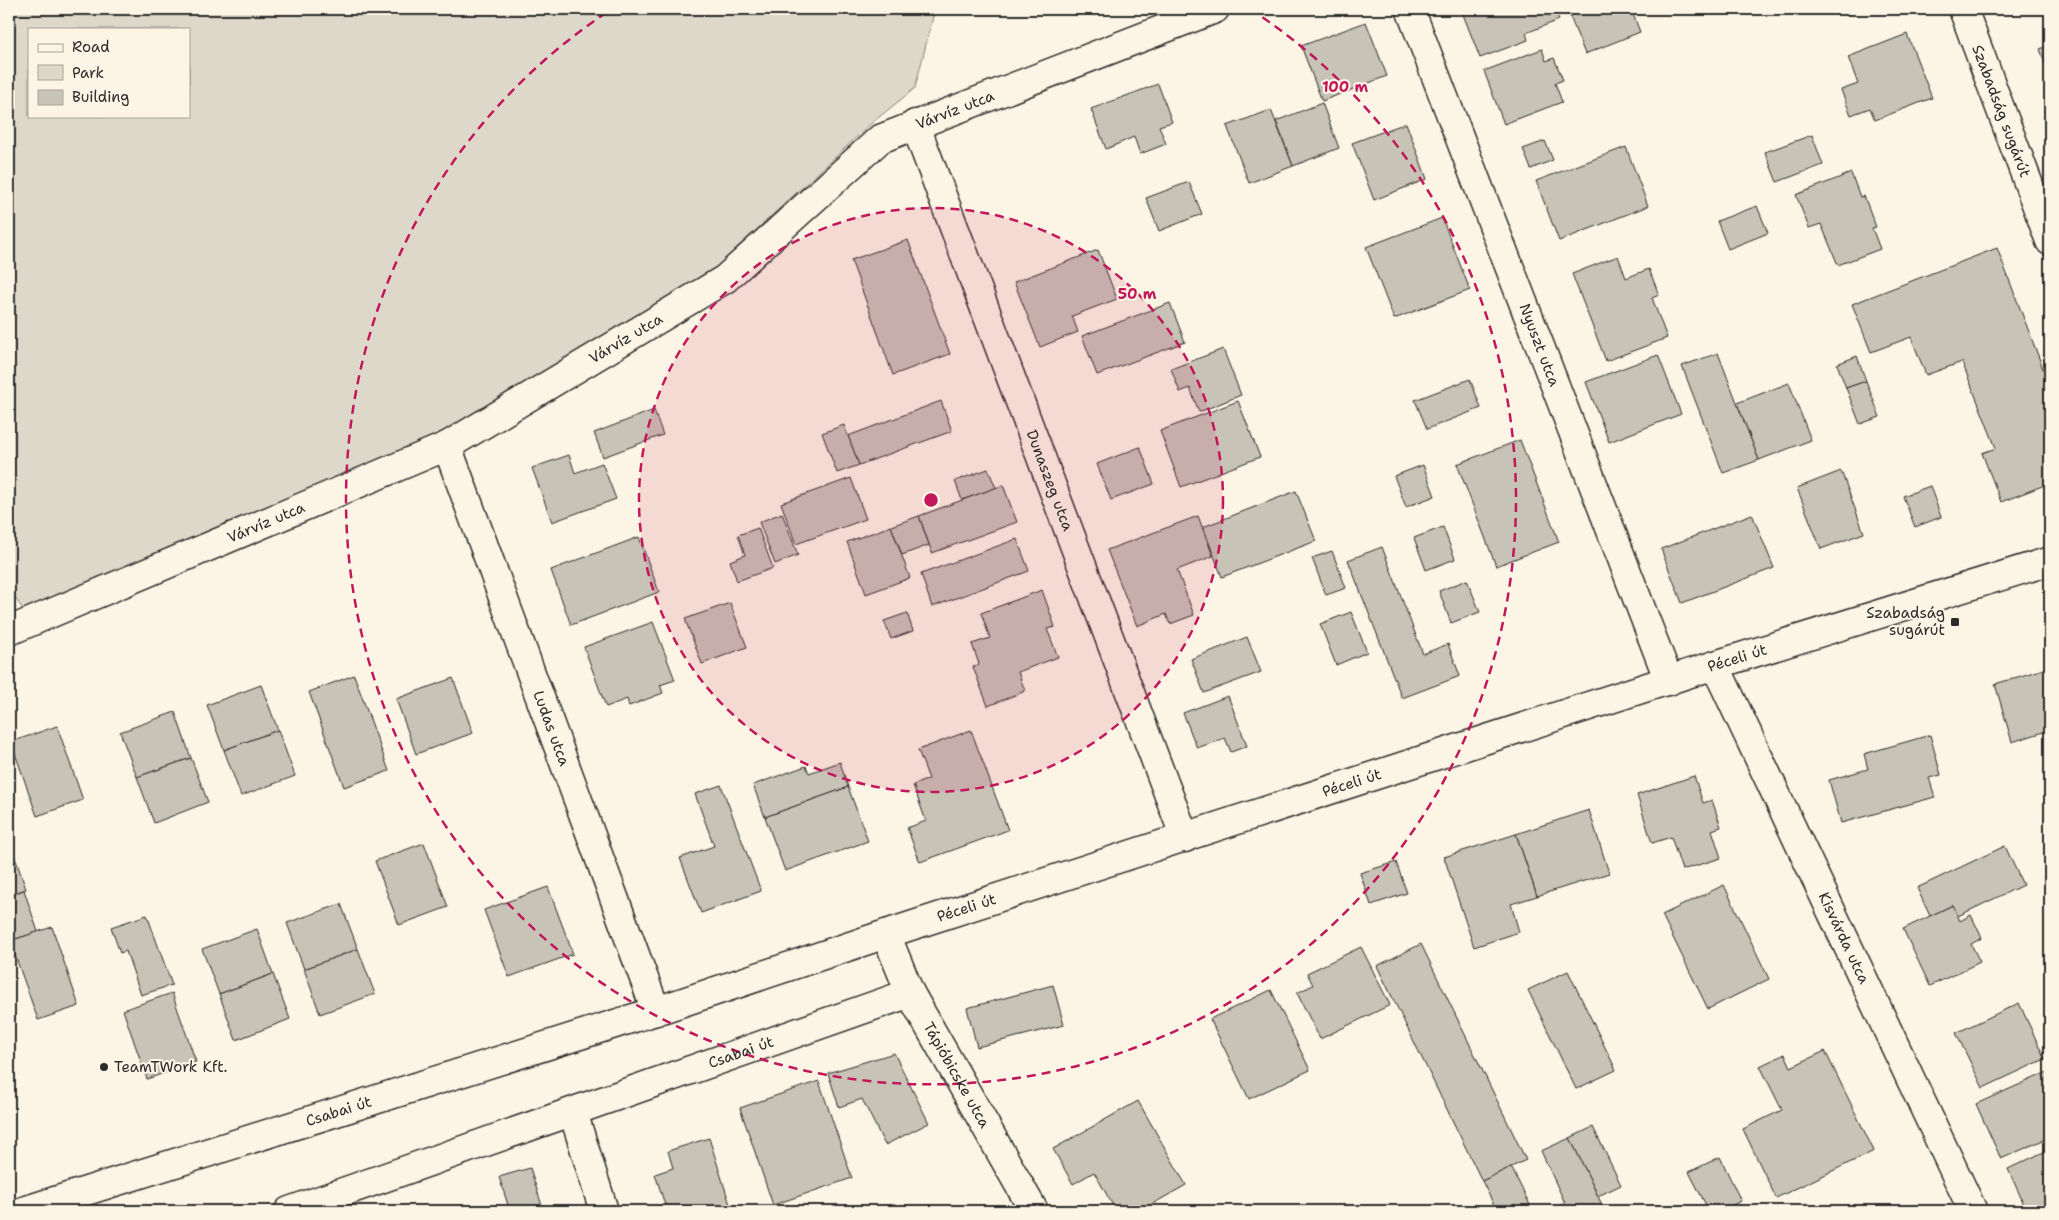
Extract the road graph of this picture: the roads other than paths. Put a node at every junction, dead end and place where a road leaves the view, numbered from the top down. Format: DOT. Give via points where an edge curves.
graph roads {
  1 [pos="1215,9"];
  2 [pos="1410,9"];
  3 [pos="1963,9"];
  4 [pos="915,124"];
  5 [pos="2050,241"];
  6 [pos="447,446"];
  7 [pos="2050,561"];
  8 [pos="9,631"];
  9 [pos="1715,665"];
  10 [pos="1669,682"];
  11 [pos="1185,838"];
  12 [pos="886,934"];
  13 [pos="910,994"];
  14 [pos="656,1011"];
  15 [pos="573,1112"];
  16 [pos="69,1204"];
  17 [pos="23,1211"];
  18 [pos="289,1211"];
  19 [pos="604,1211"];
  20 [pos="1034,1211"];
  21 [pos="1973,1211"];
  1 -- 4 [label="street, Várvíz utca"];
  2 -- 10 [label="street, Nyuszt utca"];
  3 -- 5 [label="street, Szabadság sugárút"];
  4 -- 6 [label="street, Várvíz utca" via="880,139 725,279"];
  4 -- 11 [label="street, Dunaszeg utca"];
  6 -- 8 [label="street, Várvíz utca"];
  6 -- 14 [label="street, Ludas utca"];
  7 -- 9 [label="street, Péceli út"];
  9 -- 10 [label="street, Péceli út"];
  9 -- 21 [label="street, Kisvárda utca"];
  10 -- 11 [label="street, Péceli út"];
  11 -- 12 [label="street, Péceli út"];
  12 -- 13 [label="street, Tápióbicske utca"];
  12 -- 14 [label="street, Péceli út"];
  13 -- 15 [label="street, Csabai út"];
  13 -- 20 [label="street, Tápióbicske utca"];
  14 -- 16 [label="street, Csabai út"];
  15 -- 18 [label="street, Csabai út"];
  15 -- 19 [label="street"];
  16 -- 17 [label="street, Csabai út"];
}
